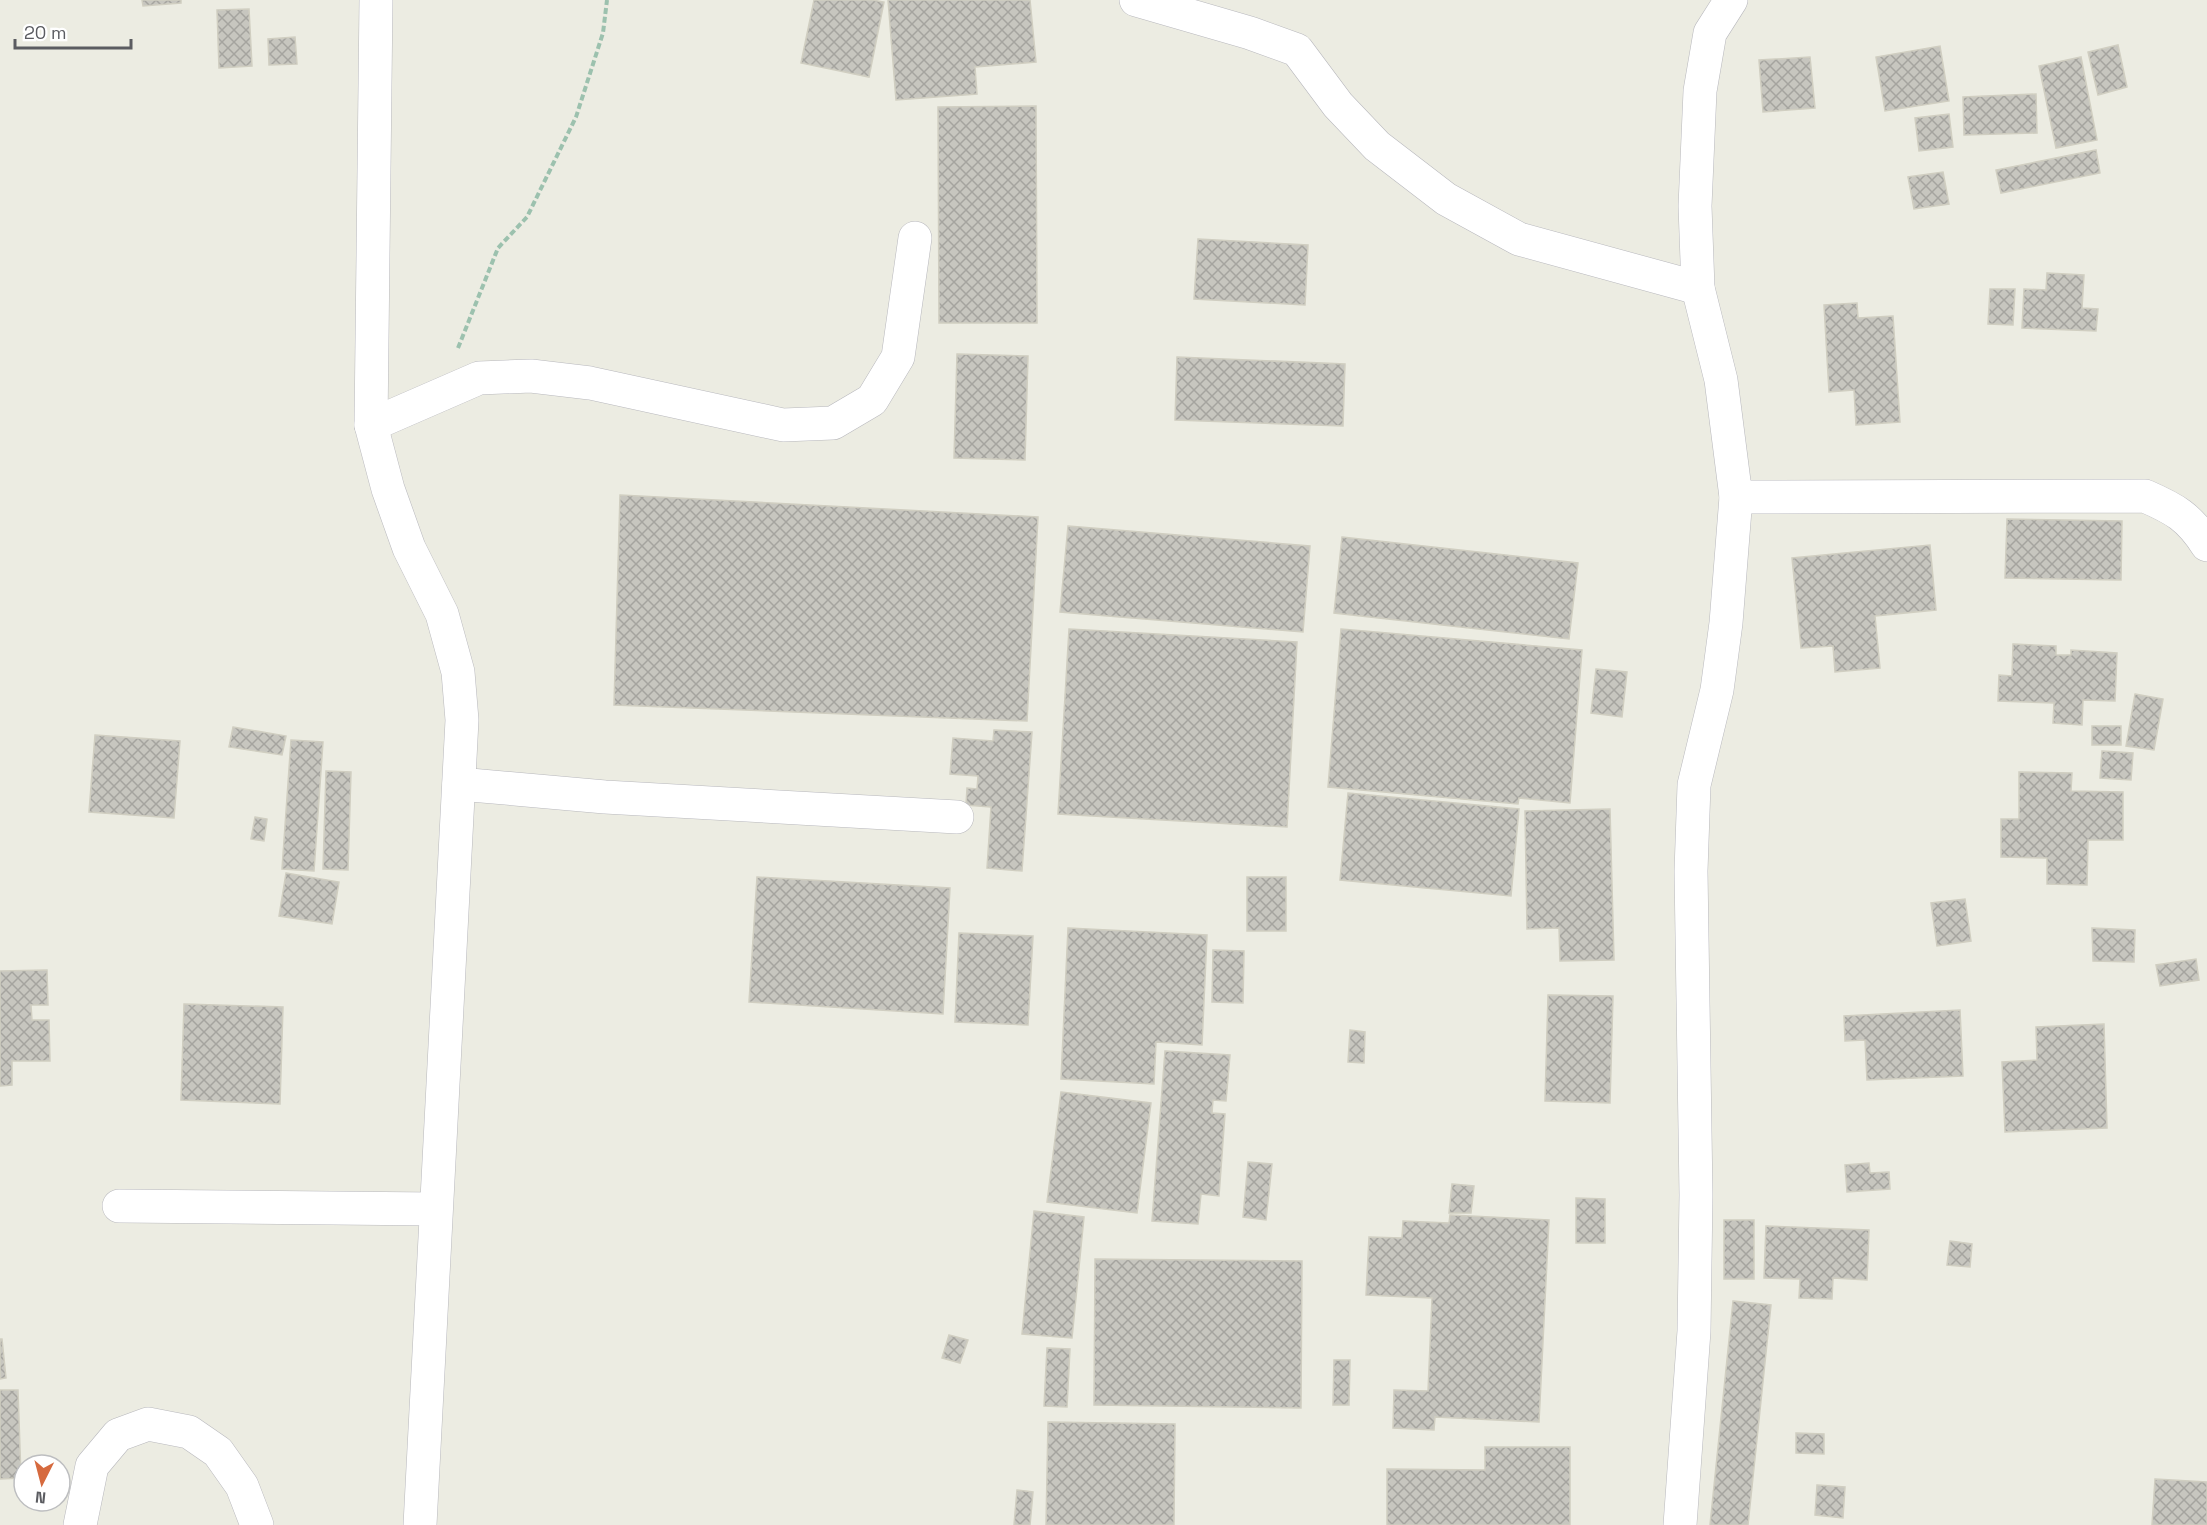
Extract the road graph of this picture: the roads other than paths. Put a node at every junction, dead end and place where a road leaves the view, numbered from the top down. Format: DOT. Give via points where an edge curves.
graph roads {
  1 [pos="376,0"];
  2 [pos="1136,0"];
  3 [pos="1731,0"];
  4 [pos="915,238"];
  5 [pos="1698,288"];
  6 [pos="371,425"];
  7 [pos="1736,497"];
  8 [pos="2207,545"];
  9 [pos="459,784"];
  10 [pos="957,817"];
  11 [pos="118,1206"];
  12 [pos="435,1209"];
  13 [pos="80,1525"];
  14 [pos="257,1525"];
  15 [pos="420,1525"];
  16 [pos="1680,1525"];
  1 -- 6 [label="street"];
  2 -- 5 [label="street" via="1297,50 1338,105 1377,146 1446,199 1519,239"];
  3 -- 5 [label="street" via="1710,33 1700,92 1695,206"];
  4 -- 6 [label="street" via="898,357 873,400 833,423 783,425 590,383 531,376 479,378"];
  5 -- 7 [label="street" via="1721,380"];
  6 -- 9 [label="street" via="391,499 409,548 442,614 458,672 462,720"];
  7 -- 8 [label="street" via="2145,496 2171,507 2195,525"];
  7 -- 16 [label="street" via="1717,690 1694,785 1691,871 1694,1331"];
  9 -- 10 [label="street"];
  9 -- 12 [label="street"];
  11 -- 12 [label="street"];
  12 -- 15 [label="street"];
  13 -- 14 [label="street" via="93,1466 118,1435 148,1424 189,1432 218,1452 242,1486"];
}
